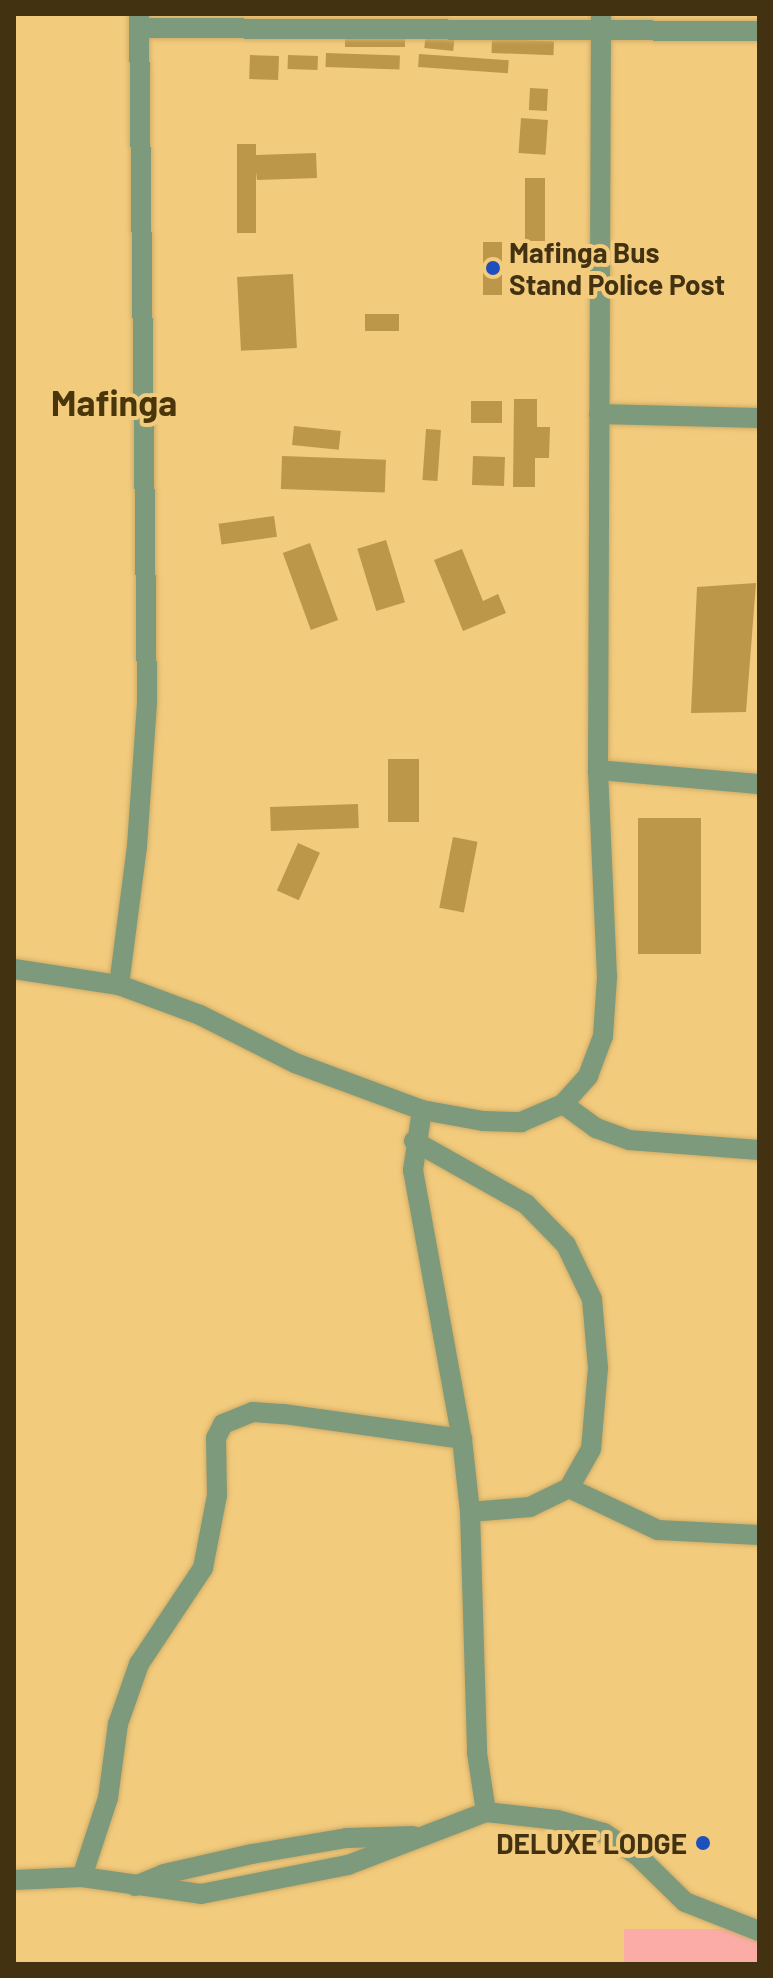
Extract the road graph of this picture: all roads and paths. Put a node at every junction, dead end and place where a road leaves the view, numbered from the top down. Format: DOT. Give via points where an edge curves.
graph roads {
  1 [pos="139,21"];
  2 [pos="601,21"];
  3 [pos="759,31"];
  4 [pos="599,414"];
  5 [pos="759,418"];
  6 [pos="598,770"];
  7 [pos="759,784"];
  8 [pos="14,969"];
  9 [pos="119,985"];
  10 [pos="563,1104"];
  11 [pos="422,1110"];
  12 [pos="414,1141"];
  13 [pos="759,1150"];
  14 [pos="462,1439"];
  15 [pos="569,1488"];
  16 [pos="470,1512"];
  17 [pos="759,1535"];
  18 [pos="486,1812"];
  19 [pos="426,1836"];
  20 [pos="82,1877"];
  21 [pos="14,1880"];
  22 [pos="131,1888"];
  23 [pos="759,1931"];
  1 -- 2 [label="street"];
  1 -- 9 [label="street" via="147,702 137,846"];
  2 -- 3 [label="street"];
  2 -- 4 [label="street"];
  4 -- 5 [label="street"];
  4 -- 6 [label="street"];
  6 -- 7 [label="street"];
  6 -- 10 [label="street" via="607,977 603,1036 588,1076"];
  8 -- 9 [label="street"];
  9 -- 11 [label="street" via="200,1015 295,1063"];
  10 -- 11 [label="street" via="521,1122"];
  10 -- 13 [label="street" via="596,1128 629,1140"];
  11 -- 12 [label="street"];
  12 -- 14 [label="street" via="413,1170"];
  12 -- 15 [label="street" via="526,1204 566,1245 592,1299 598,1368 591,1449"];
  14 -- 16 [label="street"];
  14 -- 20 [label="street" via="253,1412 223,1424 216,1438 217,1495 207,1558 139,1664 118,1724 108,1798"];
  15 -- 16 [label="street" via="530,1507"];
  15 -- 17 [label="street" via="658,1530"];
  16 -- 18 [label="street" via="477,1753"];
  18 -- 19 [label="street"];
  18 -- 23 [label="street" via="557,1820 604,1833 637,1855 685,1902"];
  19 -- 22 [label="street" via="347,1838 252,1854 164,1874"];
  19 -- 22 [label="street" via="348,1865 201,1894"];
  20 -- 21 [label="street"];
  20 -- 22 [label="street"];
}
